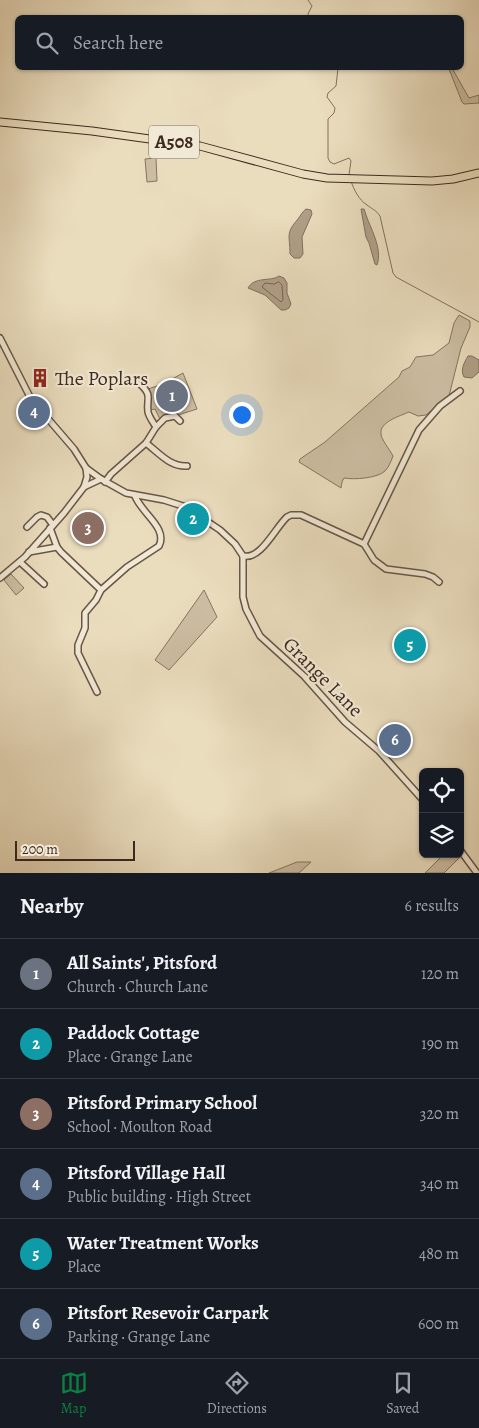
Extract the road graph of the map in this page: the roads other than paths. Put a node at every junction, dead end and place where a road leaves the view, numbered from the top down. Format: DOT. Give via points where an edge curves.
graph roads {
  1 [pos="0,122"];
  2 [pos="479,173"];
  3 [pos="0,338"];
  4 [pos="141,385"];
  5 [pos="460,392"];
  6 [pos="180,421"];
  7 [pos="156,427"];
  8 [pos="146,443"];
  9 [pos="187,466"];
  10 [pos="86,468"];
  11 [pos="103,480"];
  12 [pos="84,486"];
  13 [pos="135,496"];
  14 [pos="52,526"];
  15 [pos="27,527"];
  16 [pos="364,544"];
  17 [pos="57,547"];
  18 [pos="30,552"];
  19 [pos="243,556"];
  20 [pos="20,562"];
  21 [pos="0,578"];
  22 [pos="439,582"];
  23 [pos="44,584"];
  24 [pos="101,590"];
  25 [pos="97,692"];
  26 [pos="419,796"];
  27 [pos="464,855"];
  28 [pos="476,871"];
  1 -- 2 [label="highway, A508" via="200,146 328,178 440,181"];
  3 -- 10 [label="street" via="31,399 63,435"];
  4 -- 7 [label="street" via="147,390 148,411"];
  5 -- 16 [label="street" via="440,406 419,430"];
  6 -- 7 [label="street" via="175,416 165,418"];
  7 -- 8 [label="street"];
  8 -- 9 [label="street" via="172,464"];
  8 -- 11 [label="street"];
  10 -- 11 [label="street"];
  10 -- 12 [label="street"];
  11 -- 12 [label="street"];
  11 -- 13 [label="street"];
  12 -- 14 [label="street"];
  13 -- 19 [label="street" via="186,507 220,530"];
  13 -- 24 [label="street" via="160,531 161,541 159,546 127,567"];
  14 -- 15 [label="street" via="42,515"];
  14 -- 17 [label="street"];
  14 -- 18 [label="street"];
  16 -- 19 [label="street" via="296,514 282,521 256,554"];
  16 -- 22 [label="street" via="374,560 386,569 424,574"];
  17 -- 18 [label="street"];
  17 -- 24 [label="street"];
  18 -- 20 [label="street"];
  19 -- 26 [label="street, Grange Lane" via="243,596 260,636 304,676 345,722 379,751"];
  20 -- 21 [label="street"];
  20 -- 23 [label="street"];
  24 -- 25 [label="street" via="85,613 84,633 78,650"];
  27 -- 28 [label="street"];
}
